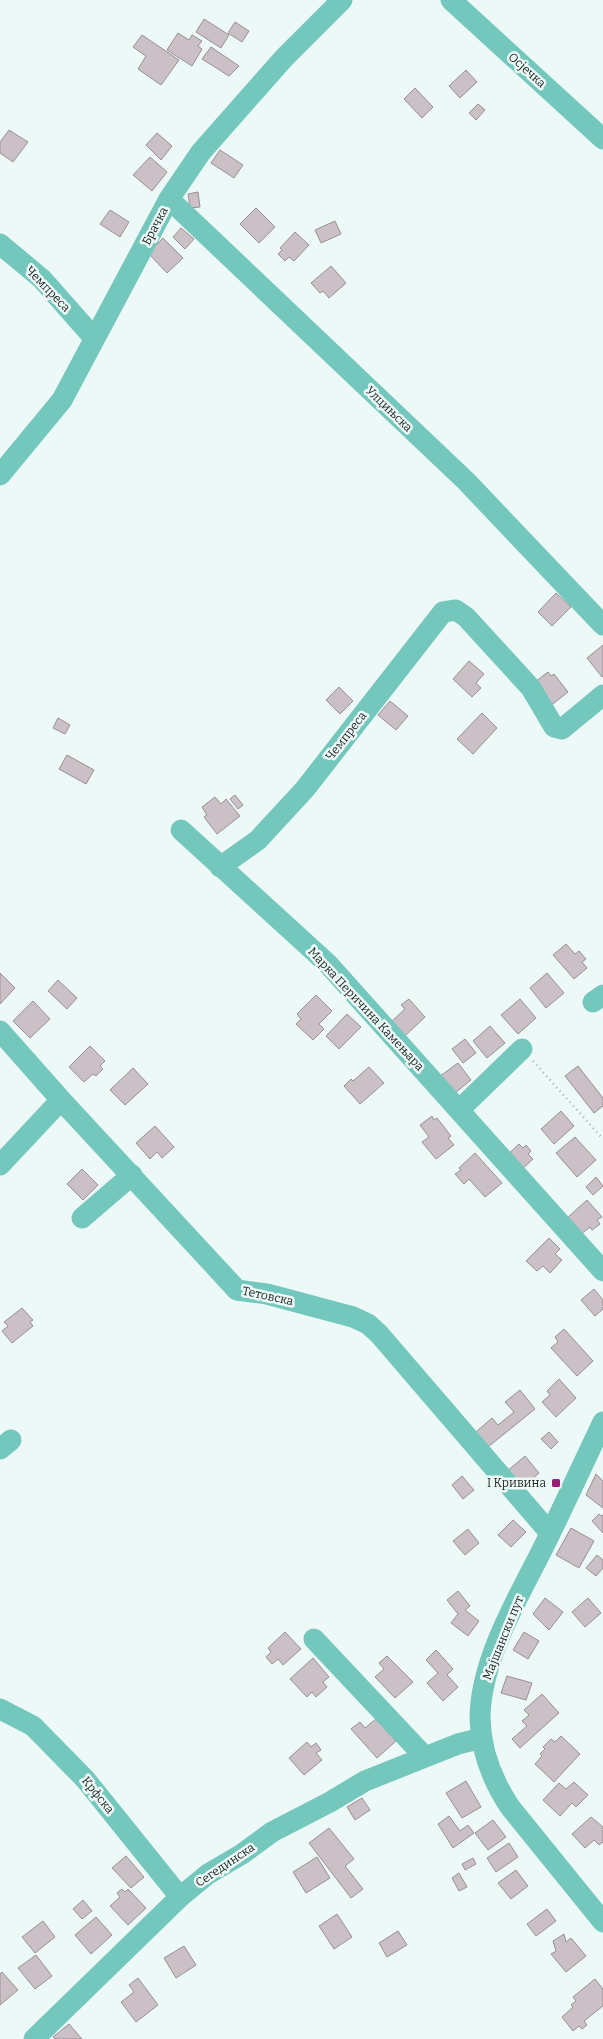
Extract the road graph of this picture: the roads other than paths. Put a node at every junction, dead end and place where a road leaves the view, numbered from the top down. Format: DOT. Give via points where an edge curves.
graph roads {
  1 [pos="342,0"];
  2 [pos="451,0"];
  3 [pos="603,139"];
  4 [pos="169,199"];
  5 [pos="0,244"];
  6 [pos="94,338"];
  7 [pos="0,475"];
  8 [pos="603,626"];
  9 [pos="603,695"];
  10 [pos="181,830"];
  11 [pos="220,867"];
  12 [pos="0,1031"];
  13 [pos="522,1049"];
  14 [pos="61,1100"];
  15 [pos="459,1110"];
  16 [pos="0,1165"];
  17 [pos="132,1175"];
  18 [pos="82,1218"];
  19 [pos="603,1271"];
  20 [pos="603,1422"];
  21 [pos="550,1533"];
  22 [pos="314,1639"];
  23 [pos="0,1709"];
  24 [pos="482,1738"];
  25 [pos="425,1757"];
  26 [pos="180,1898"];
  27 [pos="603,1922"];
  28 [pos="34,2039"];
  1 -- 4 [label="street, Брачка" via="284,58 201,152"];
  2 -- 3 [label="street, Осјечка"];
  4 -- 6 [label="street, Брачка"];
  4 -- 8 [label="street, Улцињска" via="466,481"];
  5 -- 6 [label="street, Чемпреса" via="42,280"];
  6 -- 7 [label="street, Брачка" via="62,400"];
  9 -- 11 [label="street, Чемпреса" via="569,725 562,729 554,727 531,688 466,617 456,610 443,612 306,789 258,840"];
  10 -- 11 [label="street, Марка Перичина Камењара"];
  11 -- 15 [label="street, Марка Перичина Камењара" via="328,964"];
  12 -- 14 [label="street, Тетовска"];
  13 -- 15 [label="street"];
  14 -- 16 [label="street"];
  14 -- 17 [label="street, Тетовска"];
  15 -- 19 [label="street, Марка Перичина Камењара"];
  17 -- 18 [label="street"];
  17 -- 21 [label="street, Тетовска" via="237,1290 267,1294 368,1324"];
  20 -- 21 [label="street, Мајшански пут"];
  21 -- 24 [label="street, Мајшански пут" via="507,1621 491,1662 482,1691"];
  22 -- 25 [label="street"];
  23 -- 26 [label="street, Крфска" via="33,1726 85,1779"];
  24 -- 25 [label="street, Сегединска"];
  24 -- 27 [label="street, Мајшански пут" via="487,1762 501,1794"];
  25 -- 26 [label="street, Сегединска" via="365,1781 272,1832 208,1874"];
  26 -- 28 [label="street, Сегединска"];
}
